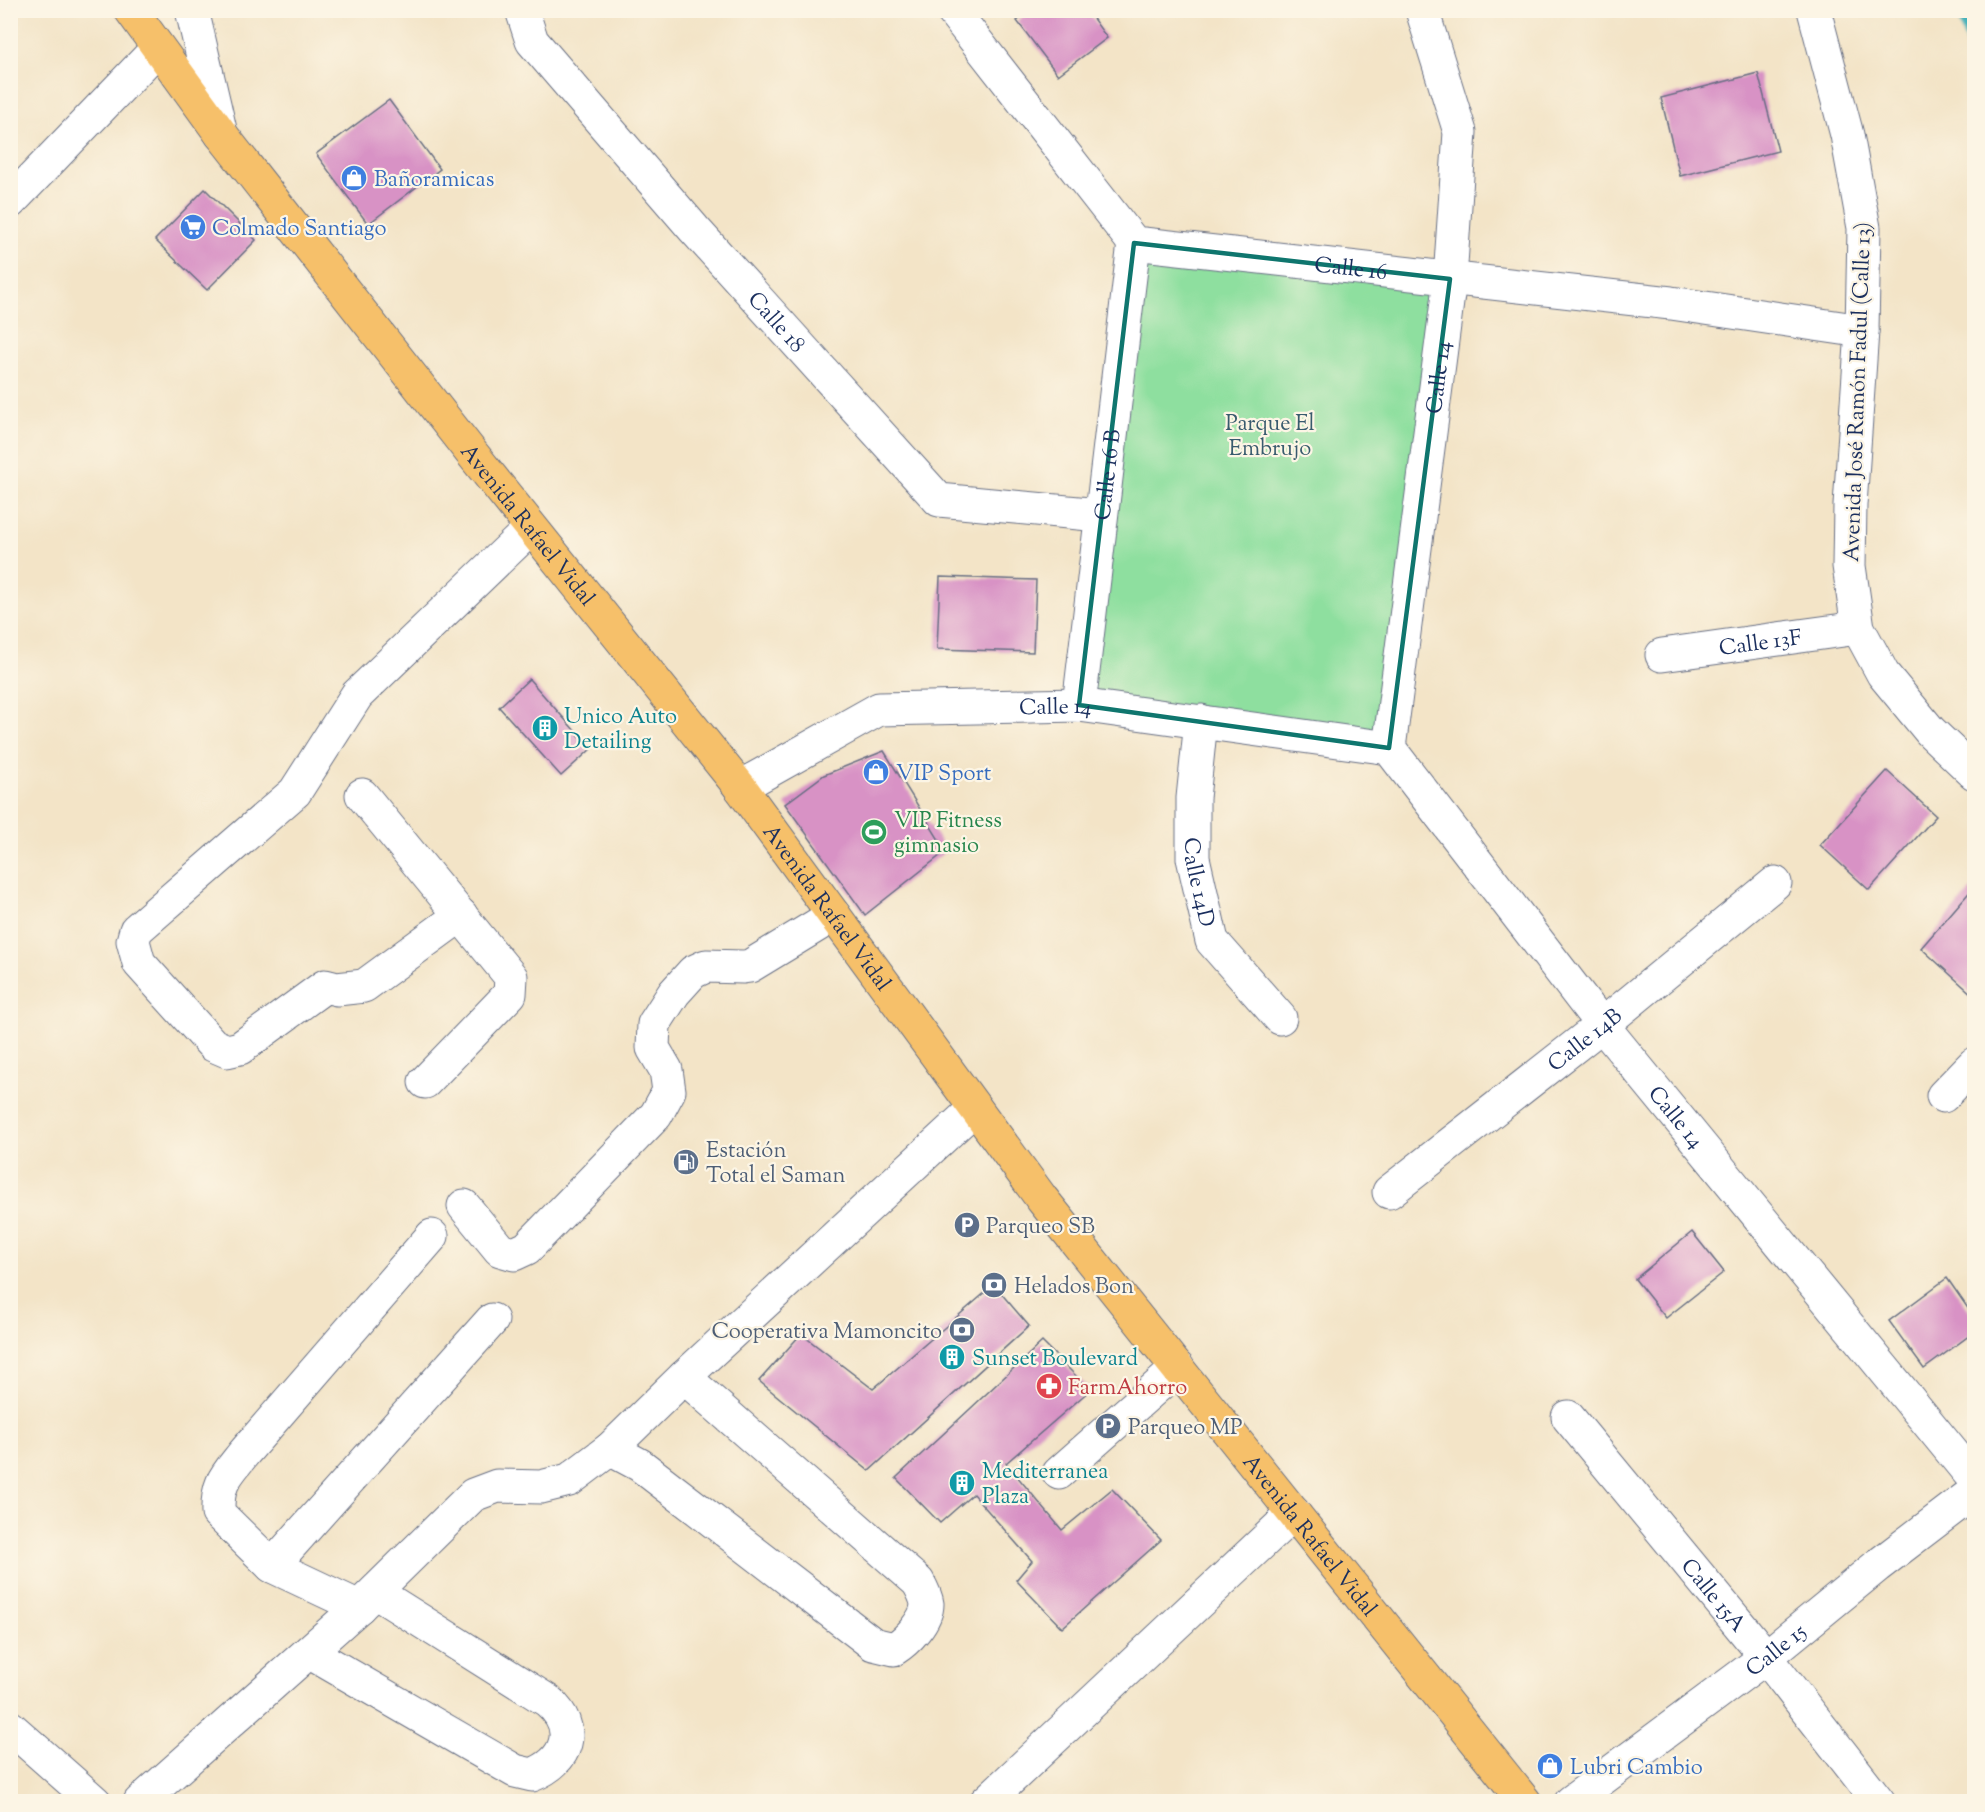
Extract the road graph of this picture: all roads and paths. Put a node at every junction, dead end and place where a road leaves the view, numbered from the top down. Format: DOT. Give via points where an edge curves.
graph roads {
  1 [pos="131,10"];
  2 [pos="192,10"];
  3 [pos="522,10"];
  4 [pos="952,10"];
  5 [pos="1422,10"];
  6 [pos="1814,10"];
  7 [pos="158,48"];
  8 [pos="220,134"];
  9 [pos="10,202"];
  10 [pos="1134,243"];
  11 [pos="1450,279"];
  12 [pos="1862,332"];
  13 [pos="1100,515"];
  14 [pos="531,528"];
  15 [pos="1858,628"];
  16 [pos="1662,655"];
  17 [pos="1079,705"];
  18 [pos="1201,721"];
  19 [pos="1389,748"];
  20 [pos="1974,773"];
  21 [pos="740,788"];
  22 [pos="362,795"];
  23 [pos="1775,883"];
  24 [pos="461,915"];
  25 [pos="834,915"];
  26 [pos="1280,1018"];
  27 [pos="1602,1025"];
  28 [pos="1974,1064"];
  29 [pos="425,1082"];
  30 [pos="1943,1096"];
  31 [pos="975,1108"];
  32 [pos="1389,1192"];
  33 [pos="464,1206"];
  34 [pos="432,1236"];
  35 [pos="492,1320"];
  36 [pos="1178,1368"];
  37 [pos="684,1377"];
  38 [pos="1568,1417"];
  39 [pos="610,1449"];
  40 [pos="1059,1473"];
  41 [pos="1974,1479"];
  42 [pos="1974,1492"];
  43 [pos="1294,1513"];
  44 [pos="272,1566"];
  45 [pos="367,1599"];
  46 [pos="309,1652"];
  47 [pos="1766,1657"];
  48 [pos="10,1727"];
  49 [pos="95,1802"];
  50 [pos="140,1802"];
  51 [pos="986,1802"];
  52 [pos="1525,1802"];
  53 [pos="1571,1802"];
  54 [pos="1879,1802"];
  1 -- 7 [label="main road, Avenida Rafael Vidal"];
  2 -- 8 [label="street"];
  3 -- 13 [label="street, Calle 18" via="532,41 547,59 694,229 939,500"];
  4 -- 10 [label="street"];
  5 -- 11 [label="street, Calle 14" via="1460,132"];
  6 -- 12 [label="street, Avenida José Ramón Fadul (Calle 13)" via="1847,135 1864,228"];
  7 -- 8 [label="main road, Avenida Rafael Vidal"];
  7 -- 9 [label="street"];
  8 -- 14 [label="main road, Avenida Rafael Vidal"];
  10 -- 11 [label="street, Calle 16"];
  10 -- 13 [label="street, Calle 16 B"];
  11 -- 12 [label="street, Calle 16" via="1671,303"];
  11 -- 19 [label="street, Calle 14"];
  12 -- 15 [label="street, Avenida José Ramón Fadul (Calle 13)" via="1849,566"];
  13 -- 17 [label="street, Calle 16 B"];
  14 -- 21 [label="main road, Avenida Rafael Vidal"];
  14 -- 24 [label="street" via="357,695 295,792 136,930 134,941 139,963 213,1045 227,1051 240,1048 325,986 364,986"];
  15 -- 16 [label="street, Calle 13F"];
  15 -- 20 [label="street, Avenida José Ramón Fadul (Calle 13)" via="1883,674 1930,730"];
  17 -- 18 [label="street, Calle 14"];
  17 -- 21 [label="street, Calle 14" via="879,709"];
  18 -- 19 [label="street, Calle 14"];
  18 -- 26 [label="street, Calle 14D" via="1193,798 1193,858 1212,941"];
  19 -- 27 [label="street, Calle 14"];
  21 -- 25 [label="main road, Avenida Rafael Vidal"];
  22 -- 24 [label="street"];
  23 -- 27 [label="street, Calle 14B"];
  24 -- 29 [label="street" via="511,976 510,994"];
  25 -- 31 [label="main road, Avenida Rafael Vidal"];
  25 -- 33 [label="street" via="750,966 706,966 693,972 654,1024 654,1048 666,1070 669,1091 656,1115 527,1248 514,1254 500,1250"];
  27 -- 32 [label="street, Calle 14B"];
  27 -- 41 [label="street, Calle 14"];
  28 -- 30 [label="street"];
  31 -- 36 [label="main road, Avenida Rafael Vidal" via="1042,1199"];
  31 -- 37 [label="street"];
  34 -- 44 [label="street" via="223,1479 218,1513"];
  35 -- 44 [label="street"];
  36 -- 40 [label="street"];
  36 -- 43 [label="main road, Avenida Rafael Vidal"];
  37 -- 39 [label="street"];
  37 -- 39 [label="street" via="918,1582 927,1607 906,1642 894,1649 873,1644 640,1466"];
  38 -- 47 [label="street, Calle 15A"];
  39 -- 45 [label="street" via="569,1480 541,1487 497,1486 473,1496"];
  42 -- 47 [label="street, Calle 15"];
  43 -- 51 [label="street"];
  43 -- 52 [label="main road, Avenida Rafael Vidal"];
  44 -- 45 [label="street"];
  45 -- 46 [label="street"];
  45 -- 46 [label="street" via="548,1701 566,1725 566,1744 553,1763 532,1775 516,1771"];
  46 -- 50 [label="street"];
  47 -- 53 [label="street, Calle 15"];
  47 -- 54 [label="street, Calle 15A"];
  48 -- 49 [label="street"];
}
